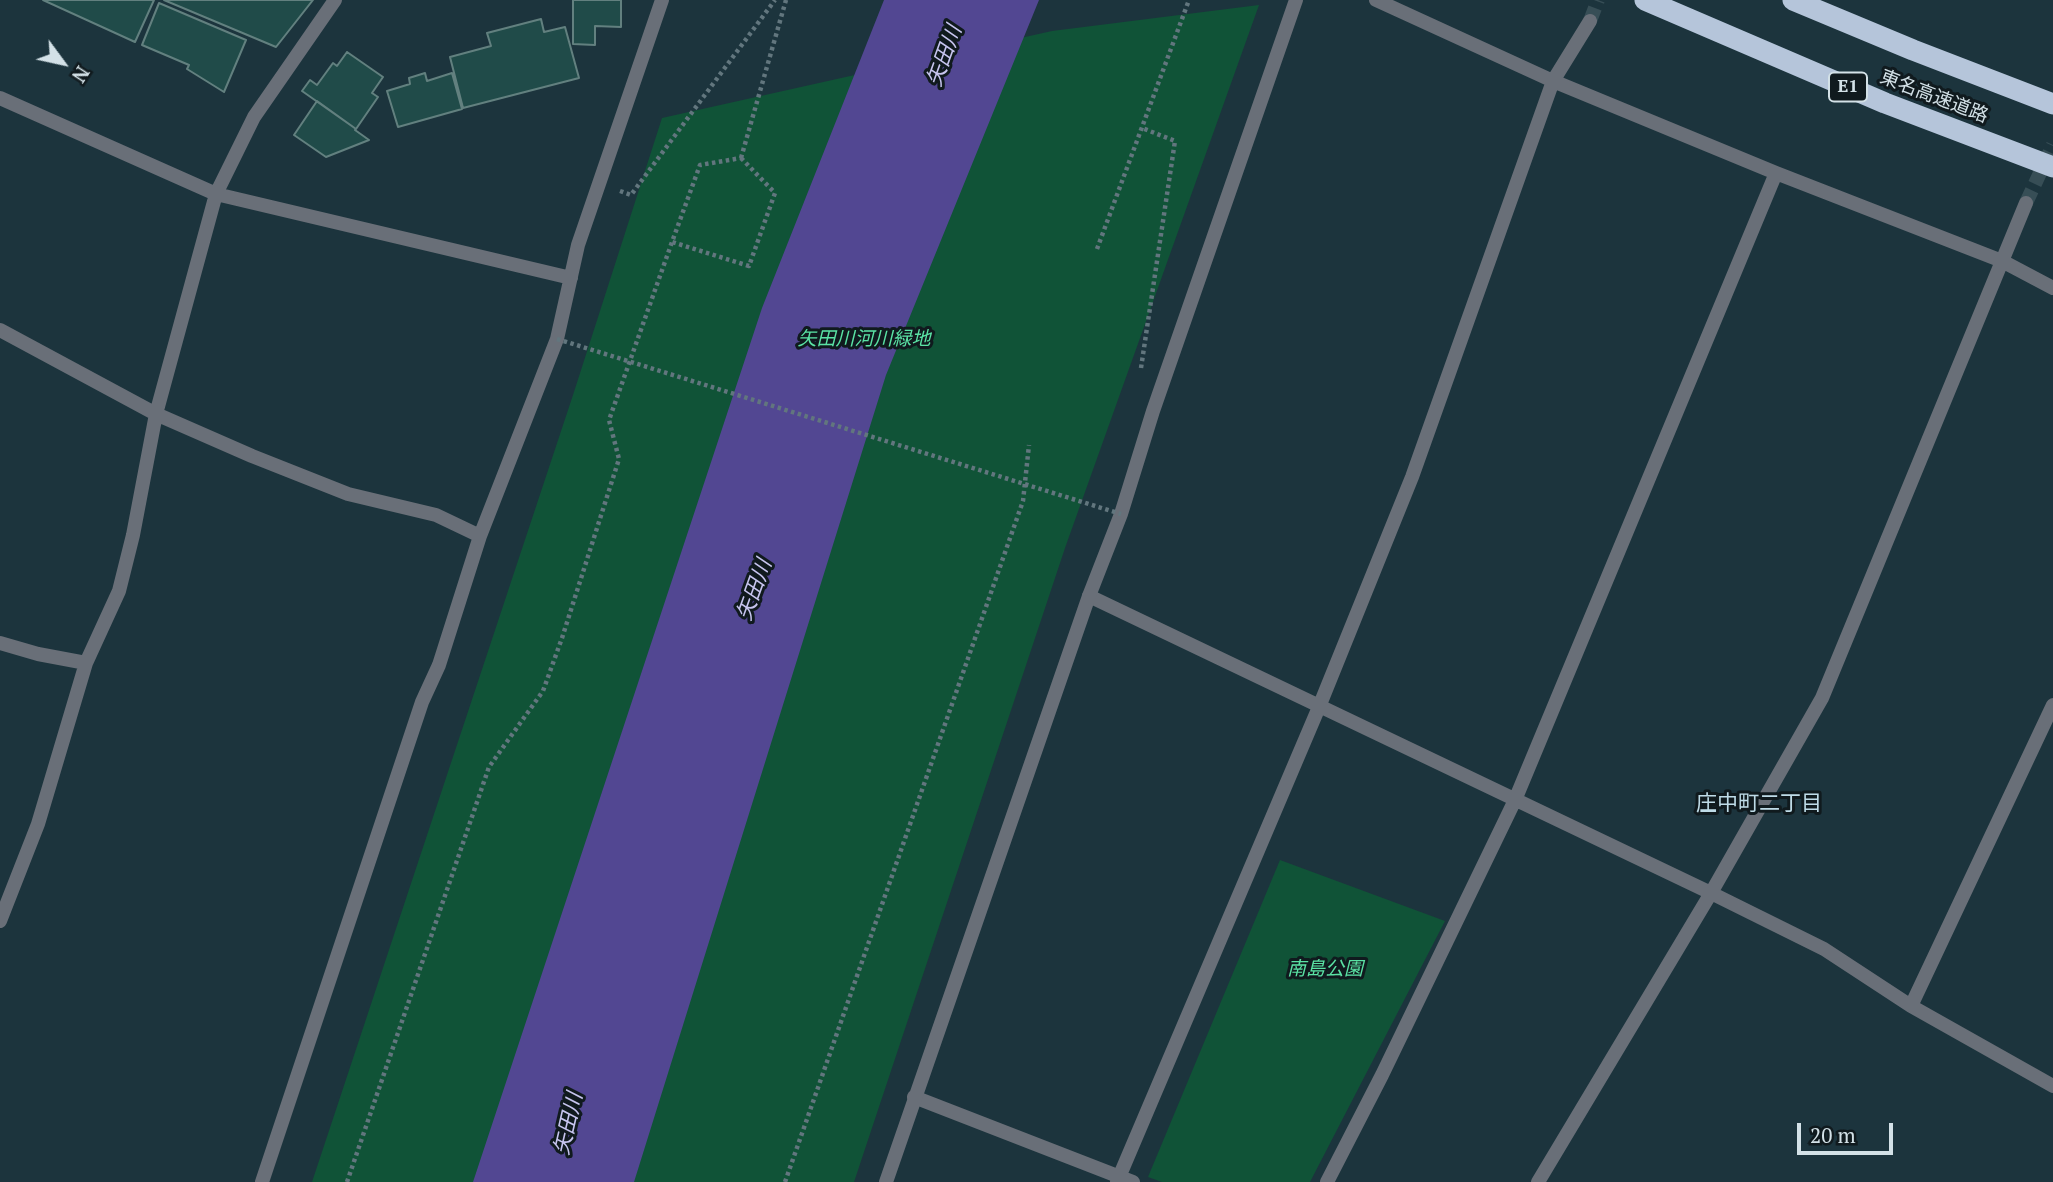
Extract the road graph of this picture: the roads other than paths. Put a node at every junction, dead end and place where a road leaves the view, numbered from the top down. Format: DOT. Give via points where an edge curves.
graph roads {
  1 [pos="335,0"];
  2 [pos="662,0"];
  3 [pos="1296,0"];
  4 [pos="1376,0"];
  5 [pos="1645,0"];
  6 [pos="1793,0"];
  7 [pos="1590,21"];
  8 [pos="1553,81"];
  9 [pos="0,98"];
  10 [pos="2053,104"];
  11 [pos="2053,167"];
  12 [pos="1776,173"];
  13 [pos="216,194"];
  14 [pos="2026,204"];
  15 [pos="2002,261"];
  16 [pos="571,278"];
  17 [pos="2053,288"];
  18 [pos="0,330"];
  19 [pos="156,414"];
  20 [pos="480,536"];
  21 [pos="1089,596"];
  22 [pos="0,643"];
  23 [pos="86,663"];
  24 [pos="2053,705"];
  25 [pos="1319,707"];
  26 [pos="1515,800"];
  27 [pos="1711,893"];
  28 [pos="0,921"];
  29 [pos="1911,1006"];
  30 [pos="2053,1086"];
  31 [pos="914,1097"];
  32 [pos="1123,1180"];
  33 [pos="262,1182"];
  34 [pos="886,1182"];
  35 [pos="1327,1182"];
  36 [pos="1538,1182"];
  1 -- 13 [label="street" via="254,117"];
  2 -- 16 [label="street" via="578,245"];
  3 -- 21 [label="street"];
  4 -- 8 [label="street"];
  5 -- 11 [label="highway, 東名高速道路 / E1" via="1885,103"];
  6 -- 10 [label="highway, 東名高速道路"];
  7 -- 8 [label="street"];
  8 -- 12 [label="street"];
  8 -- 25 [label="street" via="1412,477"];
  9 -- 13 [label="street"];
  12 -- 15 [label="street"];
  12 -- 26 [label="street"];
  13 -- 16 [label="street"];
  13 -- 19 [label="street"];
  14 -- 15 [label="street"];
  15 -- 17 [label="street"];
  15 -- 27 [label="street" via="1822,698"];
  16 -- 20 [label="street" via="557,339"];
  18 -- 19 [label="street"];
  19 -- 20 [label="street" via="348,494 436,514"];
  19 -- 23 [label="street" via="119,591"];
  20 -- 33 [label="street"];
  21 -- 25 [label="street"];
  21 -- 31 [label="street"];
  22 -- 23 [label="street"];
  23 -- 28 [label="street" via="38,824"];
  24 -- 29 [label="street"];
  25 -- 26 [label="street"];
  25 -- 32 [label="street"];
  26 -- 27 [label="street"];
  26 -- 35 [label="street"];
  27 -- 29 [label="street" via="1824,949"];
  27 -- 36 [label="street"];
  29 -- 30 [label="street"];
  31 -- 32 [label="street"];
  31 -- 34 [label="street"];
}
